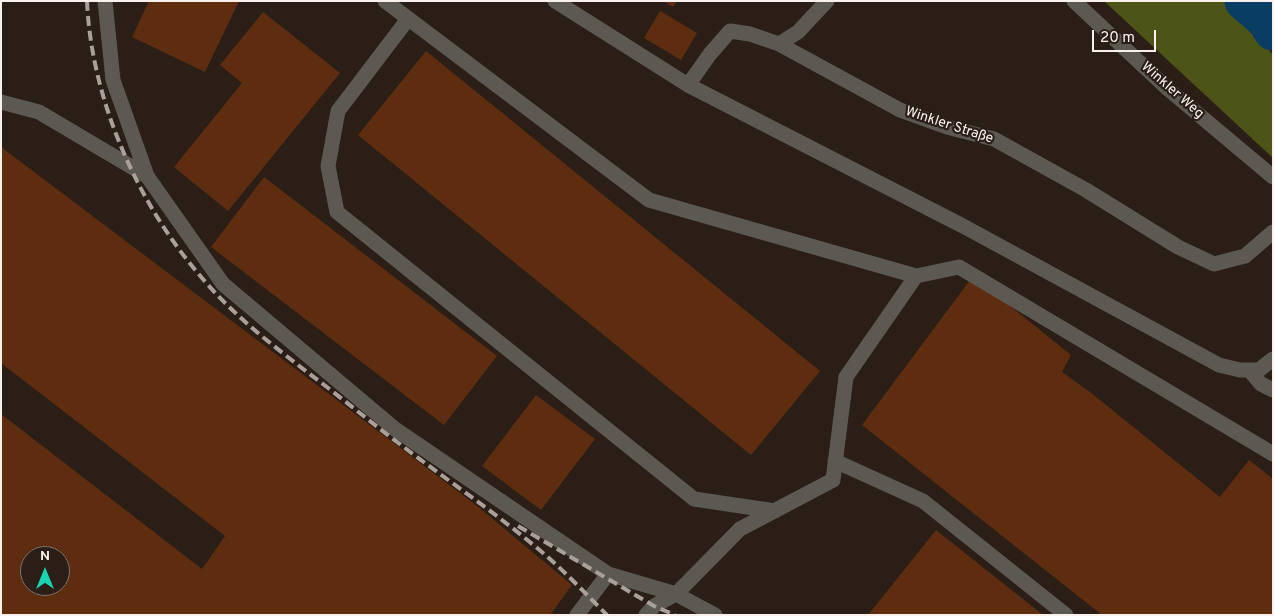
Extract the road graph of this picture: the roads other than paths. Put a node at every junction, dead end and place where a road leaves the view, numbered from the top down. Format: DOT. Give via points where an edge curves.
graph roads {
  1 [pos="104,1"];
  2 [pos="384,1"];
  3 [pos="555,1"];
  4 [pos="827,1"];
  5 [pos="1074,1"];
  6 [pos="408,19"];
  7 [pos="779,44"];
  8 [pos="688,85"];
  9 [pos="1,102"];
  10 [pos="147,176"];
  11 [pos="1273,177"];
  12 [pos="1273,232"];
  13 [pos="916,276"];
  14 [pos="1273,360"];
  15 [pos="1250,371"];
  16 [pos="1273,390"];
  17 [pos="1273,454"];
  18 [pos="835,461"];
  19 [pos="775,511"];
  20 [pos="608,574"];
  21 [pos="676,594"];
  22 [pos="577,615"];
  23 [pos="646,615"];
  24 [pos="715,615"];
  25 [pos="1066,615"];
  1 -- 10 [label="street" via="113,80"];
  2 -- 6 [label="street"];
  3 -- 8 [label="street"];
  4 -- 7 [label="street" via="798,32"];
  5 -- 11 [label="street, Winkler Weg" via="1168,88"];
  6 -- 13 [label="street" via="649,200"];
  6 -- 19 [label="street" via="338,111 328,166 337,212 694,499"];
  7 -- 8 [label="street, Winkler Straße" via="750,34 730,32"];
  7 -- 12 [label="street, Winkler Straße" via="900,110 947,128 994,139 1086,190 1178,247 1214,264 1245,256"];
  8 -- 15 [label="street" via="963,226 1219,365"];
  9 -- 10 [label="street" via="40,112"];
  10 -- 20 [label="street" via="223,284 395,429"];
  13 -- 17 [label="street" via="959,267"];
  13 -- 18 [label="street" via="846,377"];
  14 -- 15 [label="street" via="1259,370"];
  15 -- 16 [label="street" via="1261,384"];
  18 -- 19 [label="street" via="833,480"];
  18 -- 25 [label="street" via="923,501"];
  19 -- 21 [label="street" via="740,529"];
  20 -- 21 [label="street"];
  20 -- 22 [label="street"];
  21 -- 23 [label="street" via="654,606"];
  21 -- 24 [label="street"];
}
